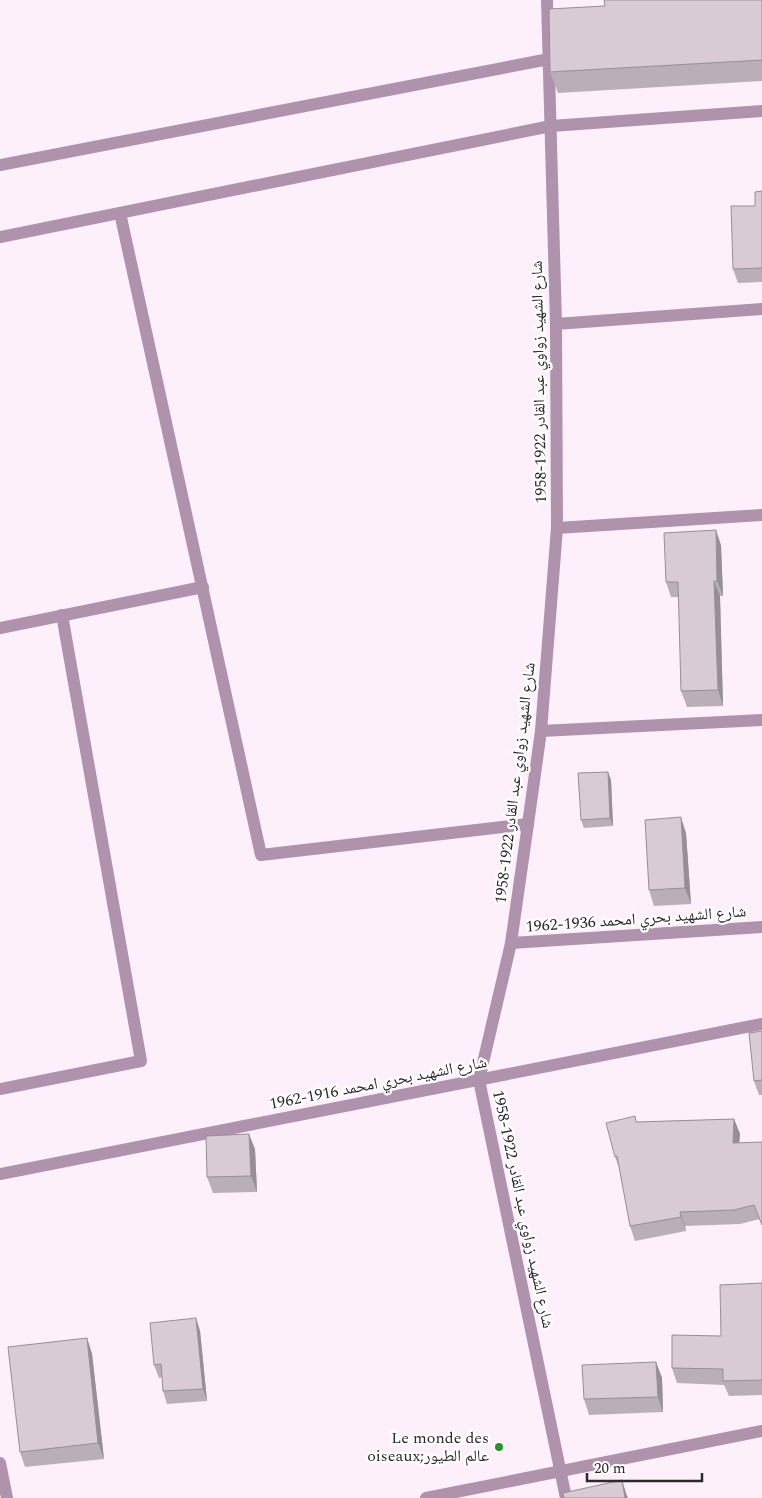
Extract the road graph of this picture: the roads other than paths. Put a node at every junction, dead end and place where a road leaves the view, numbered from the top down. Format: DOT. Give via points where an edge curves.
graph roads {
  1 [pos="548,0"];
  2 [pos="549,59"];
  3 [pos="762,111"];
  4 [pos="551,126"];
  5 [pos="0,165"];
  6 [pos="120,213"];
  7 [pos="0,237"];
  8 [pos="762,309"];
  9 [pos="556,324"];
  10 [pos="762,516"];
  11 [pos="557,528"];
  12 [pos="203,587"];
  13 [pos="62,615"];
  14 [pos="0,628"];
  15 [pos="762,720"];
  16 [pos="541,731"];
  17 [pos="528,824"];
  18 [pos="762,927"];
  19 [pos="511,943"];
  20 [pos="762,1024"];
  21 [pos="479,1080"];
  22 [pos="0,1089"];
  23 [pos="0,1174"];
  24 [pos="762,1431"];
  25 [pos="0,1463"];
  26 [pos="560,1471"];
  27 [pos="7,1498"];
  28 [pos="426,1498"];
  29 [pos="566,1498"];
  1 -- 2 [label="street, شارع الشهيد زواوي عبد القادر 1922-1958"];
  2 -- 4 [label="street, شارع الشهيد زواوي عبد القادر 1922-1958"];
  2 -- 5 [label="street"];
  3 -- 4 [label="street"];
  4 -- 6 [label="street"];
  4 -- 9 [label="street, شارع الشهيد زواوي عبد القادر 1922-1958"];
  6 -- 7 [label="street"];
  6 -- 12 [label="street"];
  8 -- 9 [label="street"];
  9 -- 11 [label="street, شارع الشهيد زواوي عبد القادر 1922-1958"];
  10 -- 11 [label="street"];
  11 -- 16 [label="street, شارع الشهيد زواوي عبد القادر 1922-1958"];
  12 -- 13 [label="street"];
  12 -- 17 [label="street" via="261,855"];
  13 -- 14 [label="street"];
  13 -- 22 [label="street" via="141,1061"];
  15 -- 16 [label="street"];
  16 -- 17 [label="street, شارع الشهيد زواوي عبد القادر 1922-1958"];
  17 -- 19 [label="street, شارع الشهيد زواوي عبد القادر 1922-1958"];
  18 -- 19 [label="street, شارع الشهيد بحري امحمد 1936-1962"];
  19 -- 21 [label="street, شارع الشهيد زواوي عبد القادر 1922-1958"];
  20 -- 21 [label="street, شارع الشهيد بحري امحمد 1916-1962"];
  21 -- 23 [label="street, شارع الشهيد بحري امحمد 1916-1962"];
  21 -- 26 [label="street, شارع الشهيد زواوي عبد القادر 1922-1958"];
  24 -- 26 [label="street"];
  25 -- 27 [label="street"];
  26 -- 28 [label="street"];
  26 -- 29 [label="street, شارع الشهيد زواوي عبد القادر 1922-1958"];
}
